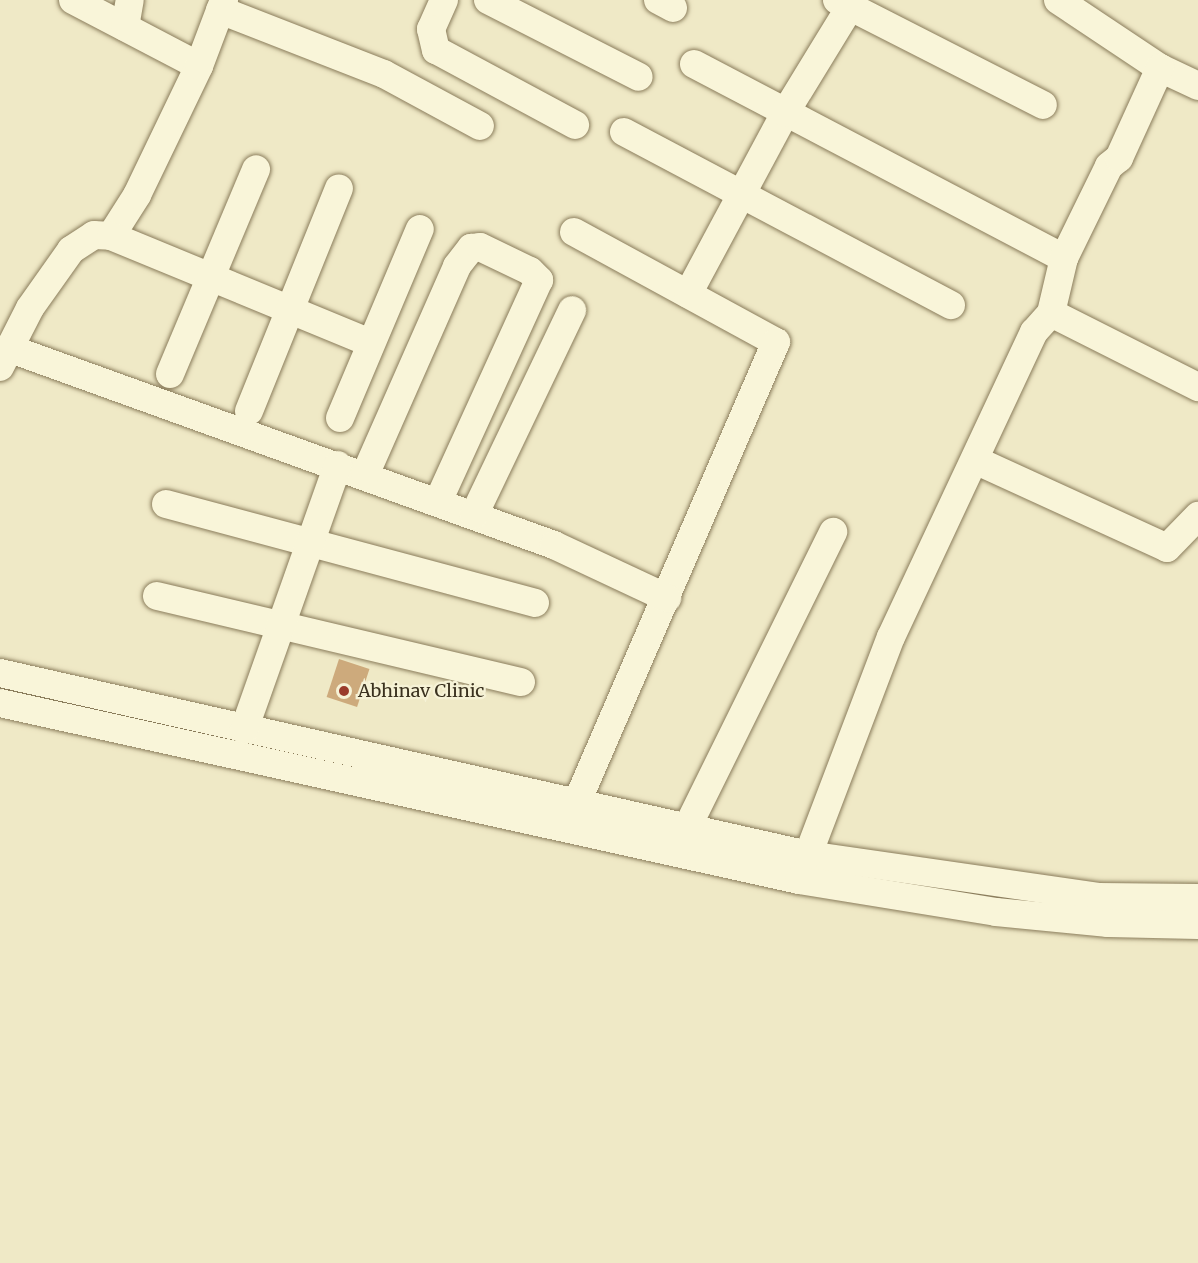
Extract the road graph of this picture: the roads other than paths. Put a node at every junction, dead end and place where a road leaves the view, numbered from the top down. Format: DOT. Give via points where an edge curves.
graph roads {
  1 [pos="73,0"];
  2 [pos="130,0"];
  3 [pos="444,0"];
  4 [pos="488,0"];
  5 [pos="1058,0"];
  6 [pos="844,3"];
  7 [pos="222,5"];
  8 [pos="125,27"];
  9 [pos="694,64"];
  10 [pos="199,66"];
  11 [pos="1160,68"];
  12 [pos="639,78"];
  13 [pos="1198,86"];
  14 [pos="1043,105"];
  15 [pos="785,113"];
  16 [pos="575,125"];
  17 [pos="480,126"];
  18 [pos="624,132"];
  19 [pos="256,169"];
  20 [pos="339,188"];
  21 [pos="741,194"];
  22 [pos="420,229"];
  23 [pos="574,232"];
  24 [pos="111,236"];
  25 [pos="1064,258"];
  26 [pos="209,277"];
  27 [pos="688,294"];
  28 [pos="951,305"];
  29 [pos="289,309"];
  30 [pos="572,310"];
  31 [pos="1051,313"];
  32 [pos="371,343"];
  33 [pos="4,358"];
  34 [pos="170,374"];
  35 [pos="1198,387"];
  36 [pos="249,411"];
  37 [pos="340,418"];
  38 [pos="975,460"];
  39 [pos="338,465"];
  40 [pos="365,474"];
  41 [pos="438,502"];
  42 [pos="166,504"];
  43 [pos="474,515"];
  44 [pos="1198,516"];
  45 [pos="833,532"];
  46 [pos="309,543"];
  47 [pos="156,596"];
  48 [pos="667,598"];
  49 [pos="535,603"];
  50 [pos="281,626"];
  51 [pos="0,673"];
  52 [pos="521,682"];
  53 [pos="0,703"];
  54 [pos="244,730"];
  55 [pos="577,802"];
  56 [pos="688,825"];
  57 [pos="675,852"];
  58 [pos="808,855"];
  59 [pos="1198,898"];
  60 [pos="1198,925"];
  1 -- 8 [label="street"];
  2 -- 8 [label="street"];
  3 -- 16 [label="street" via="431,29 436,50"];
  4 -- 12 [label="street"];
  5 -- 11 [label="street"];
  6 -- 14 [label="street"];
  6 -- 15 [label="street"];
  7 -- 10 [label="street"];
  7 -- 17 [label="street" via="384,74"];
  8 -- 10 [label="street"];
  9 -- 15 [label="street"];
  10 -- 24 [label="street" via="137,195"];
  11 -- 13 [label="street"];
  11 -- 25 [label="street" via="1119,158 1109,166"];
  15 -- 21 [label="street"];
  15 -- 25 [label="street"];
  18 -- 21 [label="street"];
  19 -- 26 [label="street"];
  20 -- 29 [label="street"];
  21 -- 27 [label="street"];
  21 -- 28 [label="street"];
  22 -- 32 [label="street"];
  23 -- 27 [label="street"];
  24 -- 26 [label="street"];
  24 -- 33 [label="street" via="94,235 71,250"];
  25 -- 31 [label="street"];
  26 -- 29 [label="street"];
  26 -- 34 [label="street"];
  27 -- 48 [label="street" via="776,342"];
  29 -- 32 [label="street"];
  29 -- 36 [label="street"];
  30 -- 43 [label="street"];
  31 -- 35 [label="street"];
  31 -- 38 [label="street" via="1034,332"];
  32 -- 37 [label="street"];
  33 -- 39 [label="street"];
  38 -- 44 [label="street" via="1167,548"];
  38 -- 58 [label="street" via="891,637"];
  39 -- 40 [label="street"];
  39 -- 46 [label="street"];
  40 -- 41 [label="street"];
  40 -- 41 [label="street" via="457,266 471,248 480,247 530,271 539,280"];
  41 -- 43 [label="street"];
  42 -- 46 [label="street"];
  43 -- 48 [label="street" via="554,545"];
  45 -- 56 [label="street"];
  46 -- 49 [label="street"];
  46 -- 50 [label="street"];
  47 -- 50 [label="street"];
  48 -- 55 [label="street"];
  50 -- 52 [label="street"];
  50 -- 54 [label="street"];
  51 -- 54 [label="street"];
  53 -- 57 [label="street"];
  54 -- 55 [label="street"];
  55 -- 56 [label="street"];
  56 -- 57 [label="street"];
  56 -- 58 [label="street"];
  57 -- 60 [label="street" via="799,880 996,912 1108,923"];
  58 -- 59 [label="street" via="1098,897"];
}
